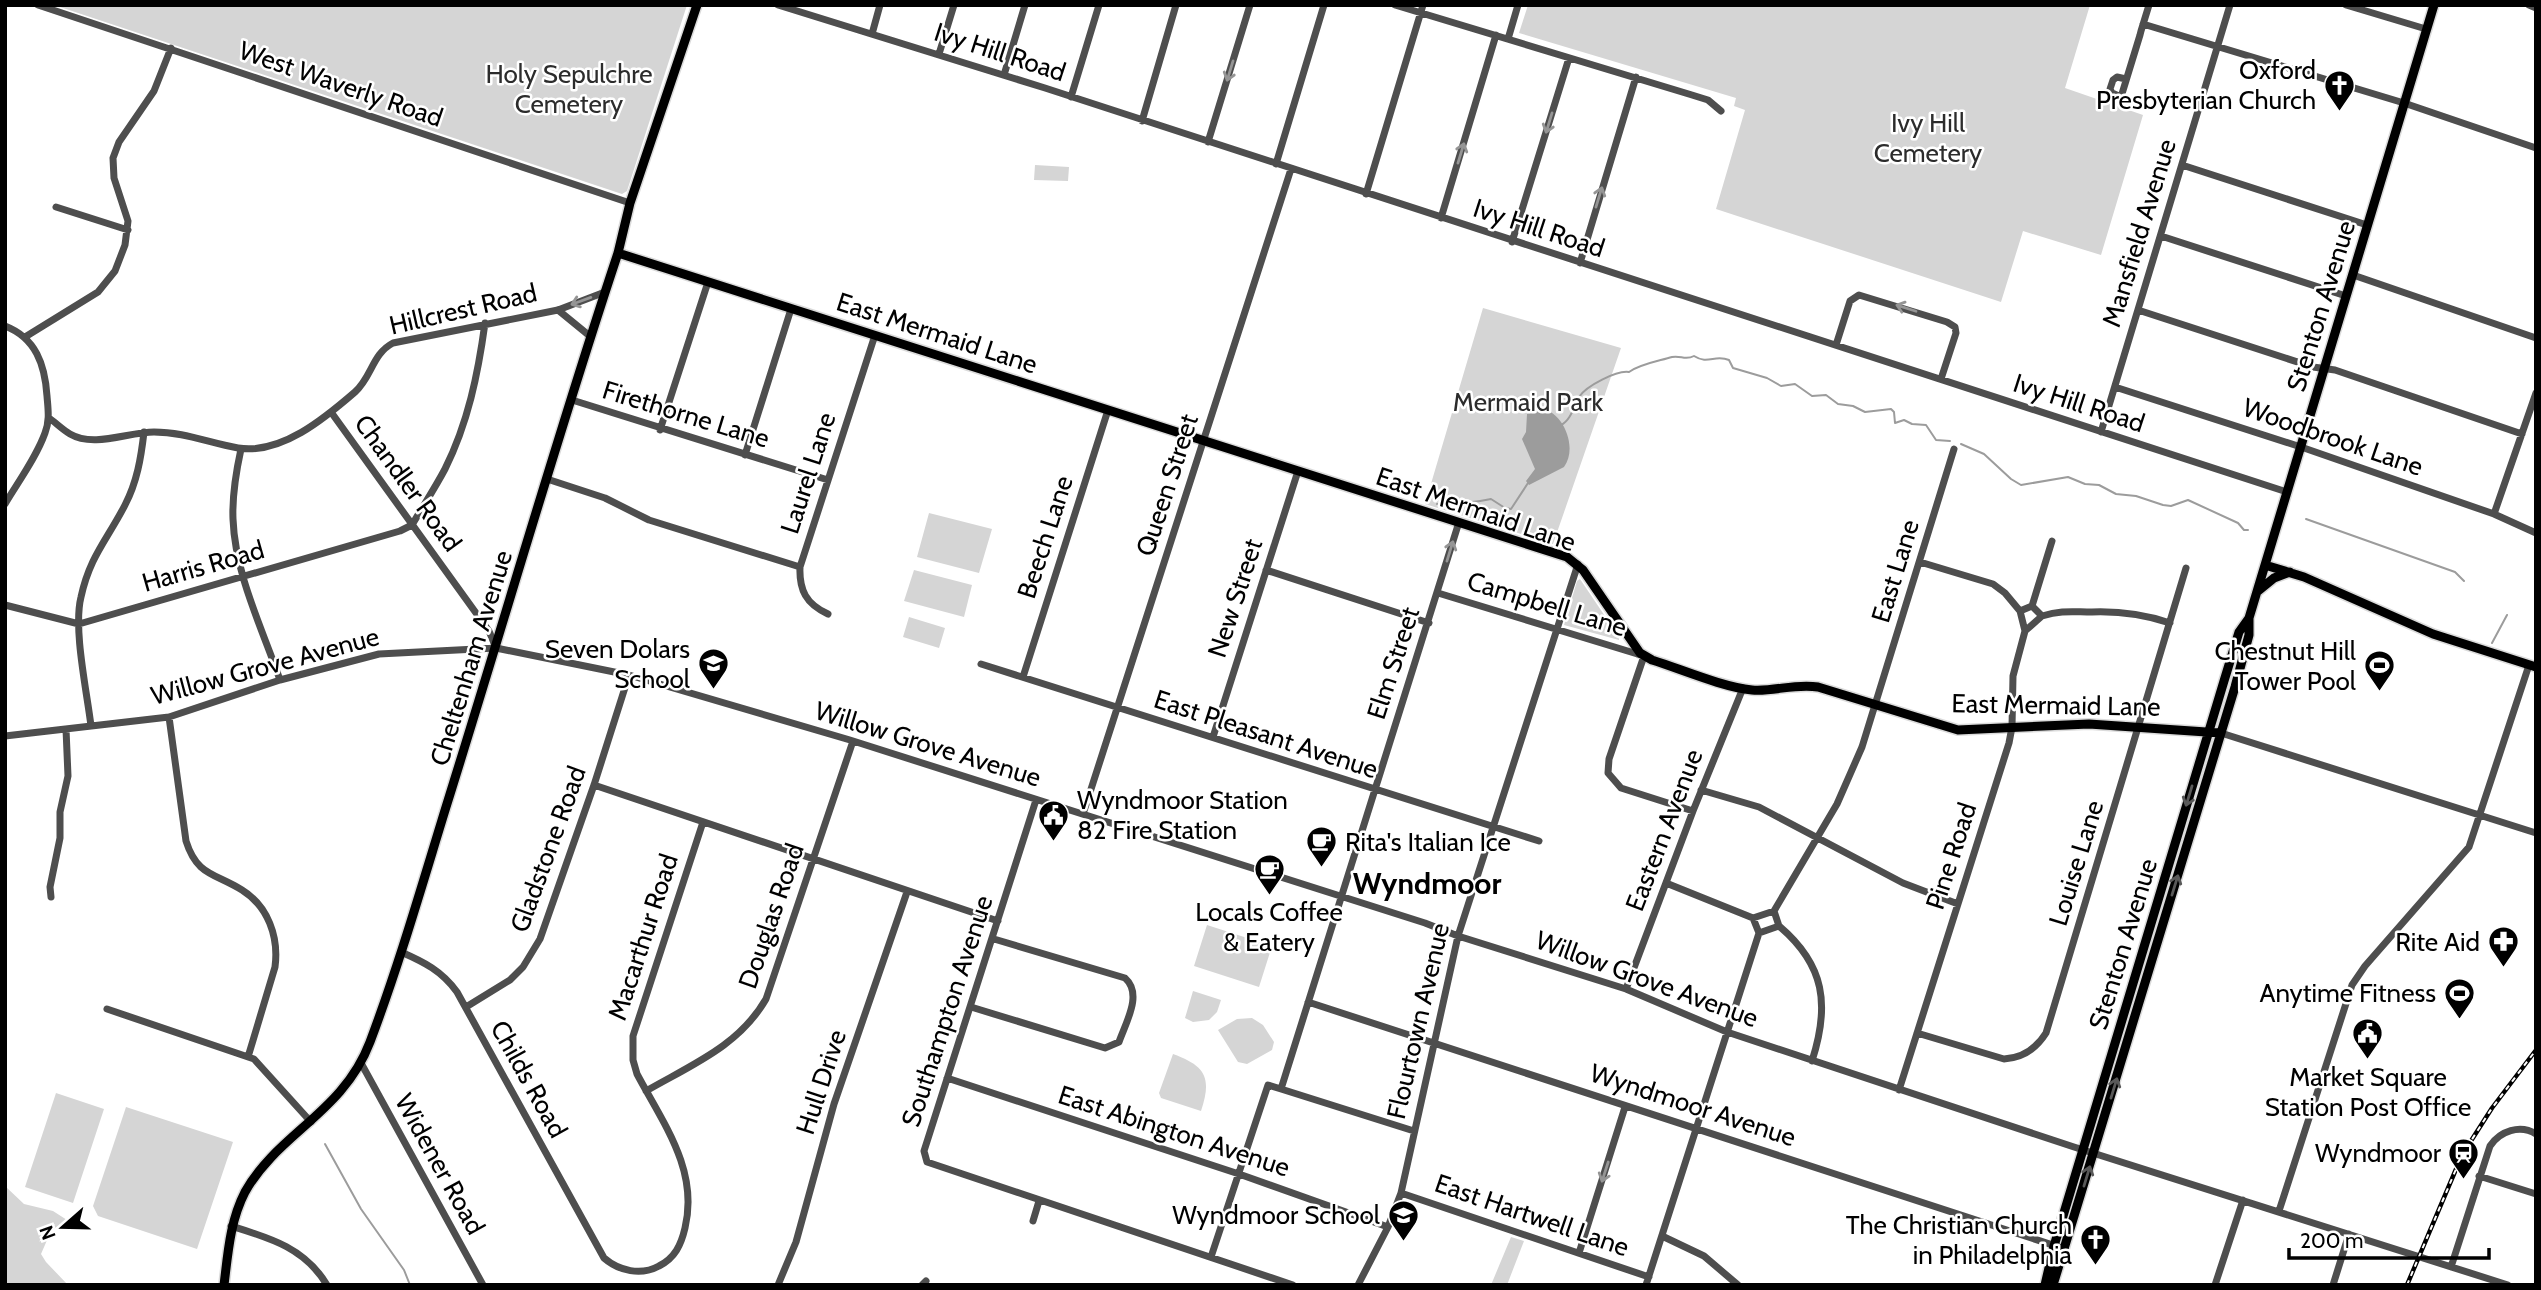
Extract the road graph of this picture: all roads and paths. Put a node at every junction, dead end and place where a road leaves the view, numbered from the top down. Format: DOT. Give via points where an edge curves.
graph roads {
  1 [pos="38,5"];
  2 [pos="696,5"];
  3 [pos="778,5"];
  4 [pos="880,5"];
  5 [pos="954,5"];
  6 [pos="1025,5"];
  7 [pos="1099,5"];
  8 [pos="1177,5"];
  9 [pos="1250,5"];
  10 [pos="1324,5"];
  11 [pos="1395,5"];
  12 [pos="1518,5"];
  13 [pos="2149,5"];
  14 [pos="2230,5"];
  15 [pos="2346,5"];
  16 [pos="2434,5"];
  17 [pos="2529,5"];
  18 [pos="2536,8"];
  19 [pos="1422,9"];
  20 [pos="2143,24"];
  21 [pos="2426,29"];
  22 [pos="872,34"];
  23 [pos="1496,36"];
  24 [pos="1508,39"];
  25 [pos="2218,46"];
  26 [pos="171,48"];
  27 [pos="939,54"];
  28 [pos="1569,58"];
  29 [pos="1004,75"];
  30 [pos="1636,77"];
  31 [pos="2126,79"];
  32 [pos="1072,97"];
  33 [pos="2404,103"];
  34 [pos="1721,111"];
  35 [pos="1142,121"];
  36 [pos="1208,142"];
  37 [pos="2536,148"];
  38 [pos="1276,164"];
  39 [pos="2182,165"];
  40 [pos="1291,169"];
  41 [pos="1366,194"];
  42 [pos="630,203"];
  43 [pos="56,207"];
  44 [pos="1441,218"];
  45 [pos="2367,225"];
  46 [pos="128,230"];
  47 [pos="2161,236"];
  48 [pos="1513,242"];
  49 [pos="618,253"];
  50 [pos="1580,263"];
  51 [pos="2353,275"];
  52 [pos="708,282"];
  53 [pos="605,292"];
  54 [pos="2346,296"];
  55 [pos="792,309"];
  56 [pos="558,310"];
  57 [pos="2138,310"];
  58 [pos="485,323"];
  59 [pos="5,326"];
  60 [pos="875,335"];
  61 [pos="25,337"];
  62 [pos="591,337"];
  63 [pos="2536,338"];
  64 [pos="1836,345"];
  65 [pos="2324,369"];
  66 [pos="1941,379"];
  67 [pos="2115,387"];
  68 [pos="2536,393"];
  69 [pos="572,400"];
  70 [pos="1108,410"];
  71 [pos="331,412"];
  72 [pos="49,418"];
  73 [pos="660,430"];
  74 [pos="144,432"];
  75 [pos="2101,432"];
  76 [pos="2522,434"];
  77 [pos="1203,440"];
  78 [pos="2301,447"];
  79 [pos="241,449"];
  80 [pos="1954,449"];
  81 [pos="745,455"];
  82 [pos="1298,471"];
  83 [pos="547,479"];
  84 [pos="828,480"];
  85 [pos="2287,492"];
  86 [pos="5,504"];
  87 [pos="2494,514"];
  88 [pos="1459,522"];
  89 [pos="412,525"];
  90 [pos="2536,533"];
  91 [pos="2052,541"];
  92 [pos="1920,562"];
  93 [pos="1578,564"];
  94 [pos="2265,565"];
  95 [pos="800,567"];
  96 [pos="2186,568"];
  97 [pos="1266,570"];
  98 [pos="2290,572"];
  99 [pos="243,577"];
  100 [pos="2257,592"];
  101 [pos="1438,593"];
  102 [pos="5,605"];
  103 [pos="2032,606"];
  104 [pos="2020,611"];
  105 [pos="828,614"];
  106 [pos="2042,616"];
  107 [pos="2249,618"];
  108 [pos="2170,622"];
  109 [pos="1429,623"];
  110 [pos="79,624"];
  111 [pos="1558,629"];
  112 [pos="2025,631"];
  113 [pos="496,648"];
  114 [pos="1644,656"];
  115 [pos="981,664"];
  116 [pos="2532,666"];
  117 [pos="629,675"];
  118 [pos="1023,677"];
  119 [pos="280,680"];
  120 [pos="1742,688"];
  121 [pos="1875,705"];
  122 [pos="1118,709"];
  123 [pos="169,717"];
  124 [pos="91,726"];
  125 [pos="2139,726"];
  126 [pos="2012,727"];
  127 [pos="66,729"];
  128 [pos="2209,731"];
  129 [pos="2221,733"];
  130 [pos="5,736"];
  131 [pos="1213,737"];
  132 [pos="853,741"];
  133 [pos="594,785"];
  134 [pos="1374,790"];
  135 [pos="1701,790"];
  136 [pos="1036,800"];
  137 [pos="1693,811"];
  138 [pos="1083,814"];
  139 [pos="2481,815"];
  140 [pos="703,822"];
  141 [pos="1492,826"];
  142 [pos="2536,832"];
  143 [pos="1816,839"];
  144 [pos="1539,841"];
  145 [pos="814,859"];
  146 [pos="1666,883"];
  147 [pos="907,892"];
  148 [pos="1341,896"];
  149 [pos="51,897"];
  150 [pos="1958,904"];
  151 [pos="1774,911"];
  152 [pos="1753,918"];
  153 [pos="998,922"];
  154 [pos="1779,926"];
  155 [pos="1759,933"];
  156 [pos="1458,936"];
  157 [pos="994,939"];
  158 [pos="401,953"];
  159 [pos="1626,989"];
  160 [pos="1308,1002"];
  161 [pos="466,1007"];
  162 [pos="971,1007"];
  163 [pos="107,1009"];
  164 [pos="1727,1032"];
  165 [pos="1917,1033"];
  166 [pos="1435,1042"];
  167 [pos="248,1057"];
  168 [pos="1812,1060"];
  169 [pos="361,1063"];
  170 [pos="947,1078"];
  171 [pos="1281,1089"];
  172 [pos="1899,1090"];
  173 [pos="646,1091"];
  174 [pos="1625,1107"];
  175 [pos="311,1122"];
  176 [pos="1696,1128"];
  177 [pos="1414,1131"];
  178 [pos="2536,1134"];
  179 [pos="2083,1150"];
  180 [pos="2094,1153"];
  181 [pos="1239,1174"];
  182 [pos="2479,1177"];
  183 [pos="1401,1194"];
  184 [pos="2536,1194"];
  185 [pos="2243,1200"];
  186 [pos="1039,1201"];
  187 [pos="2279,1211"];
  188 [pos="1033,1221"];
  189 [pos="232,1226"];
  190 [pos="1388,1227"];
  191 [pos="2349,1234"];
  192 [pos="1662,1236"];
  193 [pos="2054,1246"];
  194 [pos="597,1248"];
  195 [pos="2065,1249"];
  196 [pos="1579,1253"];
  197 [pos="1211,1257"];
  198 [pos="2451,1267"];
  199 [pos="1648,1281"];
  200 [pos="224,1285"];
  201 [pos="327,1285"];
  202 [pos="483,1285"];
  203 [pos="778,1285"];
  204 [pos="1293,1285"];
  205 [pos="1358,1285"];
  206 [pos="1738,1285"];
  207 [pos="2045,1285"];
  208 [pos="2053,1285"];
  209 [pos="2215,1285"];
  210 [pos="2333,1285"];
  211 [pos="2508,1285"];
  1 -- 26 [label="street, West Waverly Road"];
  2 -- 42 [label="main road, Cheltenham Avenue"];
  3 -- 22 [label="street, Ivy Hill Road"];
  4 -- 22 [label="street"];
  5 -- 27 [label="street"];
  6 -- 29 [label="street"];
  7 -- 32 [label="street"];
  8 -- 35 [label="street"];
  9 -- 36 [label="street, one-way"];
  10 -- 38 [label="street"];
  11 -- 19 [label="street"];
  12 -- 24 [label="street"];
  13 -- 20 [label="street"];
  14 -- 25 [label="street, Mansfield Avenue"];
  15 -- 21 [label="street"];
  16 -- 21 [label="main road, Stenton Avenue"];
  17 -- 18 [label="street"];
  19 -- 23 [label="street"];
  19 -- 41 [label="street"];
  20 -- 25 [label="street"];
  20 -- 31 [label="street"];
  21 -- 33 [label="main road, Stenton Avenue"];
  22 -- 27 [label="street, Ivy Hill Road"];
  23 -- 24 [label="street"];
  44 -- 23 [label="street, one-way"];
  24 -- 28 [label="street"];
  25 -- 33 [label="street"];
  25 -- 39 [label="street, Mansfield Avenue"];
  26 -- 42 [label="street, West Waverly Road"];
  26 -- 46 [label="street" via="155,91 113,158"];
  27 -- 29 [label="street, Ivy Hill Road"];
  28 -- 30 [label="street"];
  28 -- 48 [label="street, one-way"];
  29 -- 32 [label="street, Ivy Hill Road"];
  30 -- 34 [label="street" via="1708,100"];
  50 -- 30 [label="street, one-way"];
  31 -- 31 [label="street" via="2117,77 2111,83 2112,93 2121,97"];
  32 -- 35 [label="street, Ivy Hill Road"];
  33 -- 37 [label="street"];
  33 -- 45 [label="main road, Stenton Avenue"];
  35 -- 36 [label="street, Ivy Hill Road"];
  36 -- 38 [label="street, Ivy Hill Road"];
  38 -- 40 [label="street, Ivy Hill Road"];
  39 -- 45 [label="street"];
  39 -- 47 [label="street, Mansfield Avenue"];
  40 -- 41 [label="street, Ivy Hill Road"];
  40 -- 77 [label="street, Queen Street"];
  41 -- 44 [label="street, Ivy Hill Road"];
  42 -- 49 [label="main road, Cheltenham Avenue"];
  43 -- 46 [label="street"];
  44 -- 48 [label="street, Ivy Hill Road"];
  45 -- 51 [label="main road, Stenton Avenue"];
  46 -- 61 [label="street" via="106,285"];
  47 -- 54 [label="street"];
  47 -- 57 [label="street, Mansfield Avenue"];
  48 -- 50 [label="street, Ivy Hill Road"];
  49 -- 52 [label="main road, East Mermaid Lane"];
  49 -- 53 [label="main road, Cheltenham Avenue"];
  50 -- 64 [label="street, Ivy Hill Road"];
  51 -- 54 [label="main road, Stenton Avenue"];
  51 -- 63 [label="street"];
  52 -- 55 [label="main road, East Mermaid Lane"];
  52 -- 73 [label="street"];
  53 -- 56 [label="street, Hillcrest Road, one-way"];
  53 -- 62 [label="main road, Cheltenham Avenue"];
  54 -- 65 [label="main road, Stenton Avenue"];
  55 -- 60 [label="main road, East Mermaid Lane"];
  55 -- 81 [label="street"];
  56 -- 58 [label="street, Hillcrest Road"];
  56 -- 62 [label="street, Hillcrest Road"];
  57 -- 65 [label="street"];
  57 -- 67 [label="street, Mansfield Avenue"];
  58 -- 71 [label="street, Hillcrest Road" via="388,345 358,390"];
  58 -- 89 [label="street" via="477,379 457,441"];
  59 -- 61 [label="street"];
  60 -- 70 [label="main road, East Mermaid Lane"];
  60 -- 84 [label="street, Laurel Lane"];
  61 -- 72 [label="street" via="43,365"];
  62 -- 69 [label="main road, Cheltenham Avenue"];
  64 -- 66 [label="street, Ivy Hill Road"];
  66 -- 64 [label="street, one-way" via="1956,330 1951,323 1865,295 1850,301"];
  65 -- 76 [label="street"];
  65 -- 78 [label="main road, Stenton Avenue"];
  66 -- 75 [label="street, Ivy Hill Road"];
  67 -- 75 [label="street, Mansfield Avenue"];
  67 -- 78 [label="street, Woodbrook Lane"];
  68 -- 76 [label="street"];
  69 -- 73 [label="street, Firethorne Lane"];
  69 -- 83 [label="main road, Cheltenham Avenue"];
  70 -- 77 [label="main road, East Mermaid Lane"];
  70 -- 118 [label="street, Beech Lane"];
  71 -- 79 [label="street, Hillcrest Road" via="277,444"];
  71 -- 89 [label="street, Chandler Road"];
  72 -- 74 [label="street, Hillcrest Road" via="69,433 88,439"];
  72 -- 86 [label="street" via="45,435"];
  73 -- 81 [label="street, Firethorne Lane"];
  74 -- 79 [label="street, Hillcrest Road" via="199,437"];
  74 -- 110 [label="street" via="138,474 85,580"];
  75 -- 85 [label="street, Ivy Hill Road"];
  76 -- 87 [label="street"];
  77 -- 82 [label="main road, East Mermaid Lane"];
  77 -- 122 [label="street, Queen Street"];
  78 -- 85 [label="main road, Stenton Avenue"];
  78 -- 87 [label="street, Woodbrook Lane"];
  79 -- 99 [label="street" via="233,519"];
  80 -- 92 [label="street, East Lane"];
  81 -- 84 [label="street, Firethorne Lane"];
  82 -- 88 [label="main road, East Mermaid Lane"];
  82 -- 97 [label="street, New Street"];
  83 -- 95 [label="street" via="605,498 649,520"];
  83 -- 113 [label="main road, Cheltenham Avenue"];
  84 -- 95 [label="street, Laurel Lane"];
  85 -- 94 [label="main road, Stenton Avenue"];
  87 -- 90 [label="street, Woodbrook Lane"];
  88 -- 93 [label="main road, East Mermaid Lane"];
  101 -- 88 [label="street, Elm Street, one-way"];
  89 -- 99 [label="street, Harris Road"];
  89 -- 113 [label="street, Chandler Road" via="489,631"];
  91 -- 103 [label="street"];
  92 -- 104 [label="street" via="1993,584"];
  92 -- 121 [label="street, East Lane"];
  93 -- 111 [label="street, Flourtown Avenue"];
  93 -- 114 [label="main road, East Mermaid Lane"];
  94 -- 98 [label="main road"];
  94 -- 100 [label="main road, Stenton Avenue"];
  95 -- 105 [label="street, Laurel Lane" via="805,598"];
  96 -- 108 [label="street, Louise Lane"];
  97 -- 109 [label="street"];
  97 -- 131 [label="street, New Street"];
  98 -- 100 [label="main road"];
  98 -- 116 [label="main road" via="2420,629"];
  99 -- 110 [label="street, Harris Road"];
  99 -- 119 [label="street"];
  100 -- 107 [label="main road, Stenton Avenue"];
  101 -- 109 [label="street, Elm Street"];
  101 -- 111 [label="street, Campbell Lane"];
  102 -- 110 [label="street"];
  103 -- 104 [label="street"];
  103 -- 106 [label="street"];
  104 -- 112 [label="street"];
  106 -- 108 [label="street" via="2067,610 2118,611"];
  106 -- 112 [label="street"];
  107 -- 128 [label="main road, Stenton Avenue" via="2239,632"];
  107 -- 129 [label="main road, Stenton Avenue" via="2249,635"];
  108 -- 125 [label="street, Louise Lane"];
  109 -- 134 [label="street, Elm Street"];
  110 -- 124 [label="street"];
  111 -- 114 [label="street, Campbell Lane"];
  111 -- 141 [label="street, Flourtown Avenue"];
  112 -- 126 [label="street, Pine Road" via="2013,676"];
  113 -- 117 [label="street, Willow Grove Avenue"];
  113 -- 119 [label="street, Willow Grove Avenue" via="379,654"];
  113 -- 158 [label="main road, Cheltenham Avenue"];
  114 -- 120 [label="main road, East Mermaid Lane"];
  114 -- 137 [label="street" via="1608,773 1621,788"];
  115 -- 118 [label="street, East Pleasant Avenue"];
  116 -- 139 [label="street"];
  117 -- 132 [label="street, Willow Grove Avenue"];
  117 -- 133 [label="street, Gladstone Road"];
  118 -- 122 [label="street, East Pleasant Avenue"];
  119 -- 123 [label="street, Willow Grove Avenue"];
  120 -- 121 [label="main road, East Mermaid Lane" via="1811,686"];
  120 -- 135 [label="street, Eastern Avenue"];
  121 -- 126 [label="main road, East Mermaid Lane" via="1951,729"];
  121 -- 143 [label="street, East Lane" via="1846,785"];
  122 -- 131 [label="street, East Pleasant Avenue"];
  122 -- 138 [label="street, Queen Street"];
  123 -- 124 [label="street, Willow Grove Avenue"];
  123 -- 167 [label="street" via="192,856 206,873 250,895 274,932 275,967"];
  124 -- 127 [label="street, Willow Grove Avenue"];
  125 -- 126 [label="main road, East Mermaid Lane"];
  125 -- 128 [label="main road, East Mermaid Lane"];
  125 -- 165 [label="street, Louise Lane" via="2042,1039 2025,1054 2004,1059"];
  126 -- 150 [label="street, Pine Road"];
  127 -- 130 [label="street, Willow Grove Avenue"];
  127 -- 149 [label="street" via="68,776"];
  128 -- 129 [label="main road, East Mermaid Lane"];
  128 -- 179 [label="main road, Stenton Avenue, one-way"];
  129 -- 139 [label="street, East Mermaid Lane"];
  180 -- 129 [label="main road, Stenton Avenue, one-way"];
  131 -- 134 [label="street, East Pleasant Avenue"];
  132 -- 136 [label="street, Willow Grove Avenue"];
  132 -- 145 [label="street, Douglas Road"];
  133 -- 140 [label="street"];
  133 -- 161 [label="street, Gladstone Road" via="537,947 510,980"];
  134 -- 141 [label="street, East Pleasant Avenue"];
  134 -- 148 [label="street, Elm Street"];
  135 -- 137 [label="street, Eastern Avenue"];
  135 -- 143 [label="street" via="1759,807"];
  136 -- 138 [label="street, Willow Grove Avenue"];
  136 -- 153 [label="street, Southampton Avenue"];
  137 -- 146 [label="street, Eastern Avenue"];
  138 -- 148 [label="street, Willow Grove Avenue"];
  139 -- 142 [label="street, East Mermaid Lane"];
  139 -- 187 [label="street" via="2463,854 2352,985"];
  140 -- 145 [label="street"];
  140 -- 173 [label="street, Macarthur Road" via="633,1036 634,1067"];
  141 -- 144 [label="street, East Pleasant Avenue"];
  141 -- 156 [label="street, Flourtown Avenue"];
  143 -- 150 [label="street" via="1903,883"];
  143 -- 151 [label="street, East Lane"];
  145 -- 147 [label="street"];
  145 -- 173 [label="street, Douglas Road" via="766,999 755,1018 726,1045"];
  146 -- 152 [label="street"];
  146 -- 159 [label="street, Eastern Avenue"];
  147 -- 153 [label="street"];
  147 -- 203 [label="street, Hull Drive" via="834,1104 796,1242"];
  148 -- 156 [label="street, Willow Grove Avenue"];
  148 -- 160 [label="street, Elm Street"];
  150 -- 165 [label="street, Pine Road"];
  151 -- 152 [label="street"];
  151 -- 154 [label="street"];
  152 -- 155 [label="street"];
  153 -- 157 [label="street, Southampton Avenue"];
  154 -- 155 [label="street"];
  154 -- 168 [label="street" via="1810,960 1818,979 1823,1017"];
  155 -- 164 [label="street"];
  156 -- 159 [label="street, Willow Grove Avenue"];
  156 -- 166 [label="street, Flourtown Avenue"];
  157 -- 162 [label="street, Southampton Avenue"];
  157 -- 162 [label="street" via="1125,978 1134,995 1119,1042 1105,1048"];
  158 -- 161 [label="street, Childs Road" via="445,976"];
  158 -- 169 [label="main road, Cheltenham Avenue"];
  159 -- 164 [label="street, Willow Grove Avenue"];
  160 -- 166 [label="street, Wyndmoor Avenue"];
  160 -- 171 [label="street, Elm Street"];
  161 -- 194 [label="street, Childs Road"];
  162 -- 170 [label="street, Southampton Avenue"];
  163 -- 167 [label="street"];
  164 -- 168 [label="street, Willow Grove Avenue"];
  164 -- 176 [label="street"];
  165 -- 172 [label="street, Pine Road"];
  166 -- 174 [label="street, Wyndmoor Avenue"];
  166 -- 177 [label="street, Flourtown Avenue"];
  167 -- 175 [label="street" via="258,1062"];
  168 -- 172 [label="street, Willow Grove Avenue"];
  169 -- 175 [label="main road, Cheltenham Avenue" via="343,1090"];
  169 -- 202 [label="street, Widener Road"];
  170 -- 181 [label="street, East Abington Avenue"];
  170 -- 186 [label="street, Southampton Avenue" via="924,1151 927,1162"];
  171 -- 177 [label="street"];
  171 -- 181 [label="street" via="1268,1085"];
  172 -- 179 [label="street, Willow Grove Avenue"];
  173 -- 194 [label="street, Macarthur Road" via="679,1152 687,1178 689,1208 681,1243 664,1263 643,1271 620,1268"];
  174 -- 176 [label="street, Wyndmoor Avenue"];
  174 -- 196 [label="street, one-way"];
  175 -- 189 [label="main road, Cheltenham Avenue" via="259,1172 245,1192"];
  176 -- 192 [label="street"];
  176 -- 193 [label="street, Wyndmoor Avenue"];
  177 -- 183 [label="street, Flourtown Avenue"];
  178 -- 182 [label="street" via="2524,1128 2492,1142"];
  179 -- 180 [label="street, Willow Grove Avenue"];
  179 -- 193 [label="main road, Stenton Avenue"];
  180 -- 185 [label="street, Willow Grove Avenue"];
  195 -- 180 [label="main road, Stenton Avenue, one-way"];
  181 -- 190 [label="street, East Abington Avenue"];
  181 -- 197 [label="street"];
  182 -- 184 [label="street"];
  182 -- 198 [label="street"];
  183 -- 190 [label="street, Flourtown Avenue"];
  183 -- 196 [label="street, East Hartwell Lane"];
  185 -- 187 [label="street, Willow Grove Avenue"];
  185 -- 209 [label="street"];
  186 -- 188 [label="street"];
  186 -- 197 [label="street"];
  187 -- 191 [label="street, Willow Grove Avenue"];
  189 -- 200 [label="main road, Cheltenham Avenue"];
  189 -- 201 [label="street" via="294,1250 313,1265"];
  190 -- 205 [label="street, Flourtown Avenue"];
  191 -- 198 [label="street, Willow Grove Avenue"];
  191 -- 210 [label="street"];
  192 -- 199 [label="street"];
  192 -- 206 [label="street" via="1704,1256"];
  193 -- 195 [label="street, Wyndmoor Avenue"];
  193 -- 207 [label="main road, Stenton Avenue"];
  195 -- 208 [label="main road, Stenton Avenue"];
  196 -- 199 [label="street, East Hartwell Lane"];
  197 -- 204 [label="street"];
  198 -- 211 [label="street, Willow Grove Avenue"];
}
